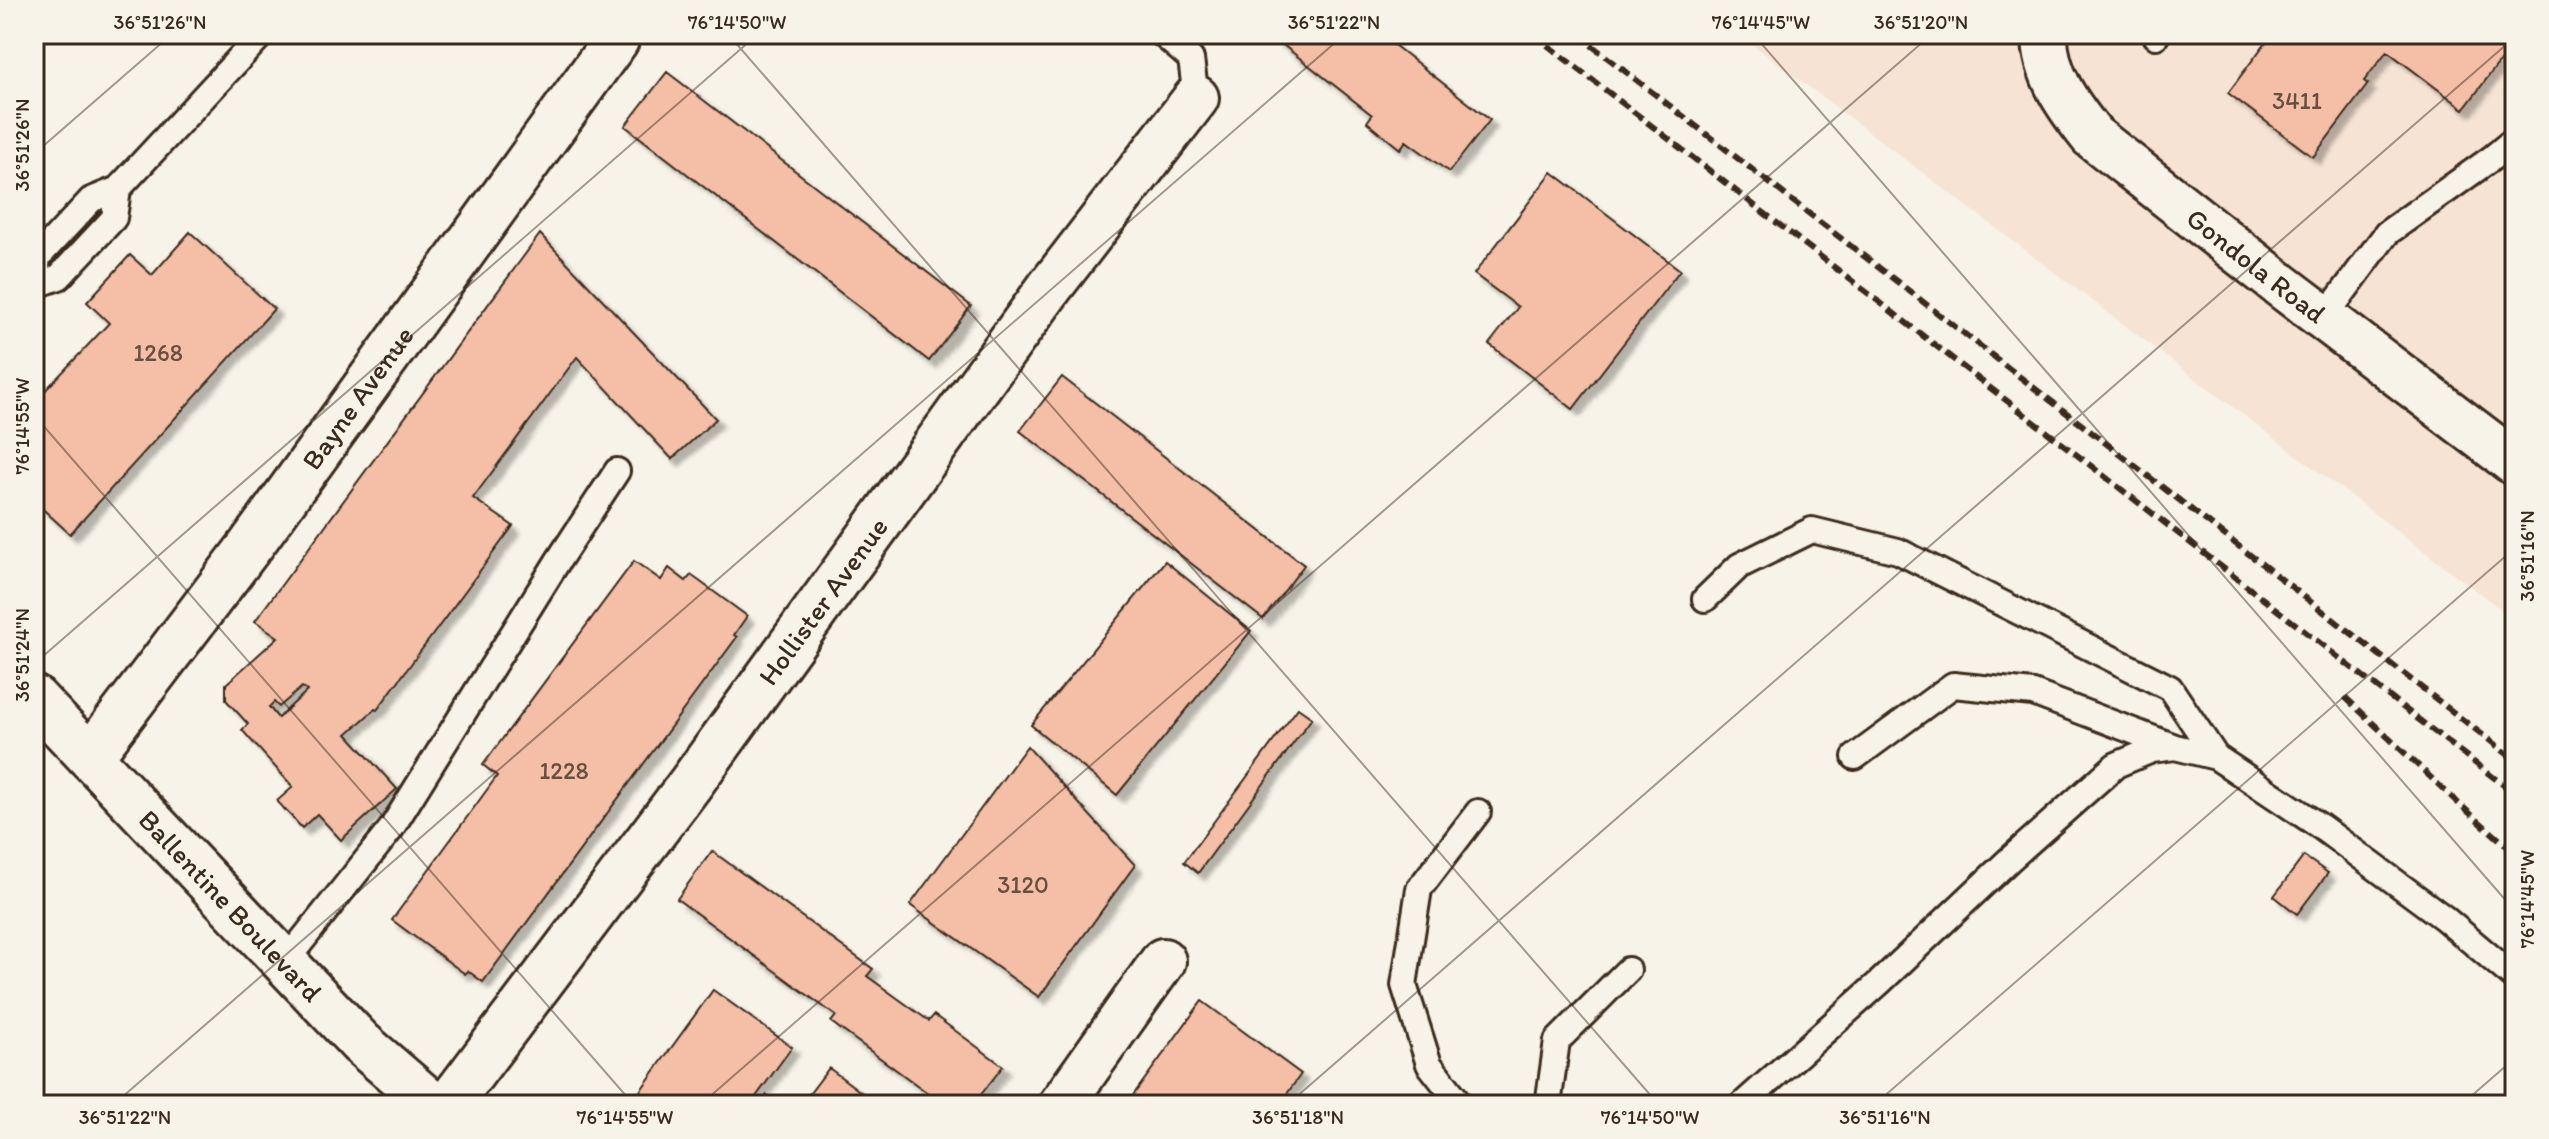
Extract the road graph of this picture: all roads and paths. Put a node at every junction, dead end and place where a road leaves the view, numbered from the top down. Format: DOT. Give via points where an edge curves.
graph roads {
  1 [pos="262,34"];
  2 [pos="616,34"];
  3 [pos="1162,34"];
  4 [pos="2045,34"];
  5 [pos="1196,98"];
  6 [pos="2515,139"];
  7 [pos="34,286"];
  8 [pos="2324,318"];
  9 [pos="2515,463"];
  10 [pos="617,471"];
  11 [pos="1705,599"];
  12 [pos="34,698"];
  13 [pos="2175,747"];
  14 [pos="90,757"];
  15 [pos="1855,757"];
  16 [pos="2216,757"];
  17 [pos="1478,812"];
  18 [pos="1163,961"];
  19 [pos="285,962"];
  20 [pos="1628,970"];
  21 [pos="2515,978"];
  22 [pos="433,1105"];
  23 [pos="448,1105"];
  24 [pos="1061,1105"];
  25 [pos="1461,1105"];
  26 [pos="1548,1105"];
  27 [pos="1742,1105"];
  1 -- 7 [label="lane" via="118,189 114,218 59,277"];
  2 -- 14 [label="street, Bayne Avenue" via="260,533"];
  3 -- 5 [label="lane" via="1191,59"];
  4 -- 8 [label="street, Gondola Road" via="2051,71 2068,106 2092,136"];
  5 -- 23 [label="street, Hollister Avenue" via="1050,287 691,783"];
  6 -- 8 [label="lane" via="2387,233"];
  8 -- 9 [label="street, Gondola Road"];
  10 -- 19 [label="lane" via="391,829"];
  11 -- 16 [label="lane" via="1739,566 1812,530 1898,551 2170,688"];
  12 -- 14 [label="street, Ballentine Boulevard"];
  13 -- 15 [label="lane" via="2033,693 1953,685"];
  13 -- 16 [label="lane"];
  13 -- 27 [label="lane" via="2116,765"];
  14 -- 19 [label="street, Ballentine Boulevard"];
  16 -- 21 [label="lane" via="2444,918"];
  17 -- 25 [label="lane" via="1419,889 1404,985 1429,1064"];
  18 -- 24 [label="street"];
  19 -- 22 [label="street, Ballentine Boulevard" via="361,1043"];
  20 -- 26 [label="lane" via="1557,1041"];
}
